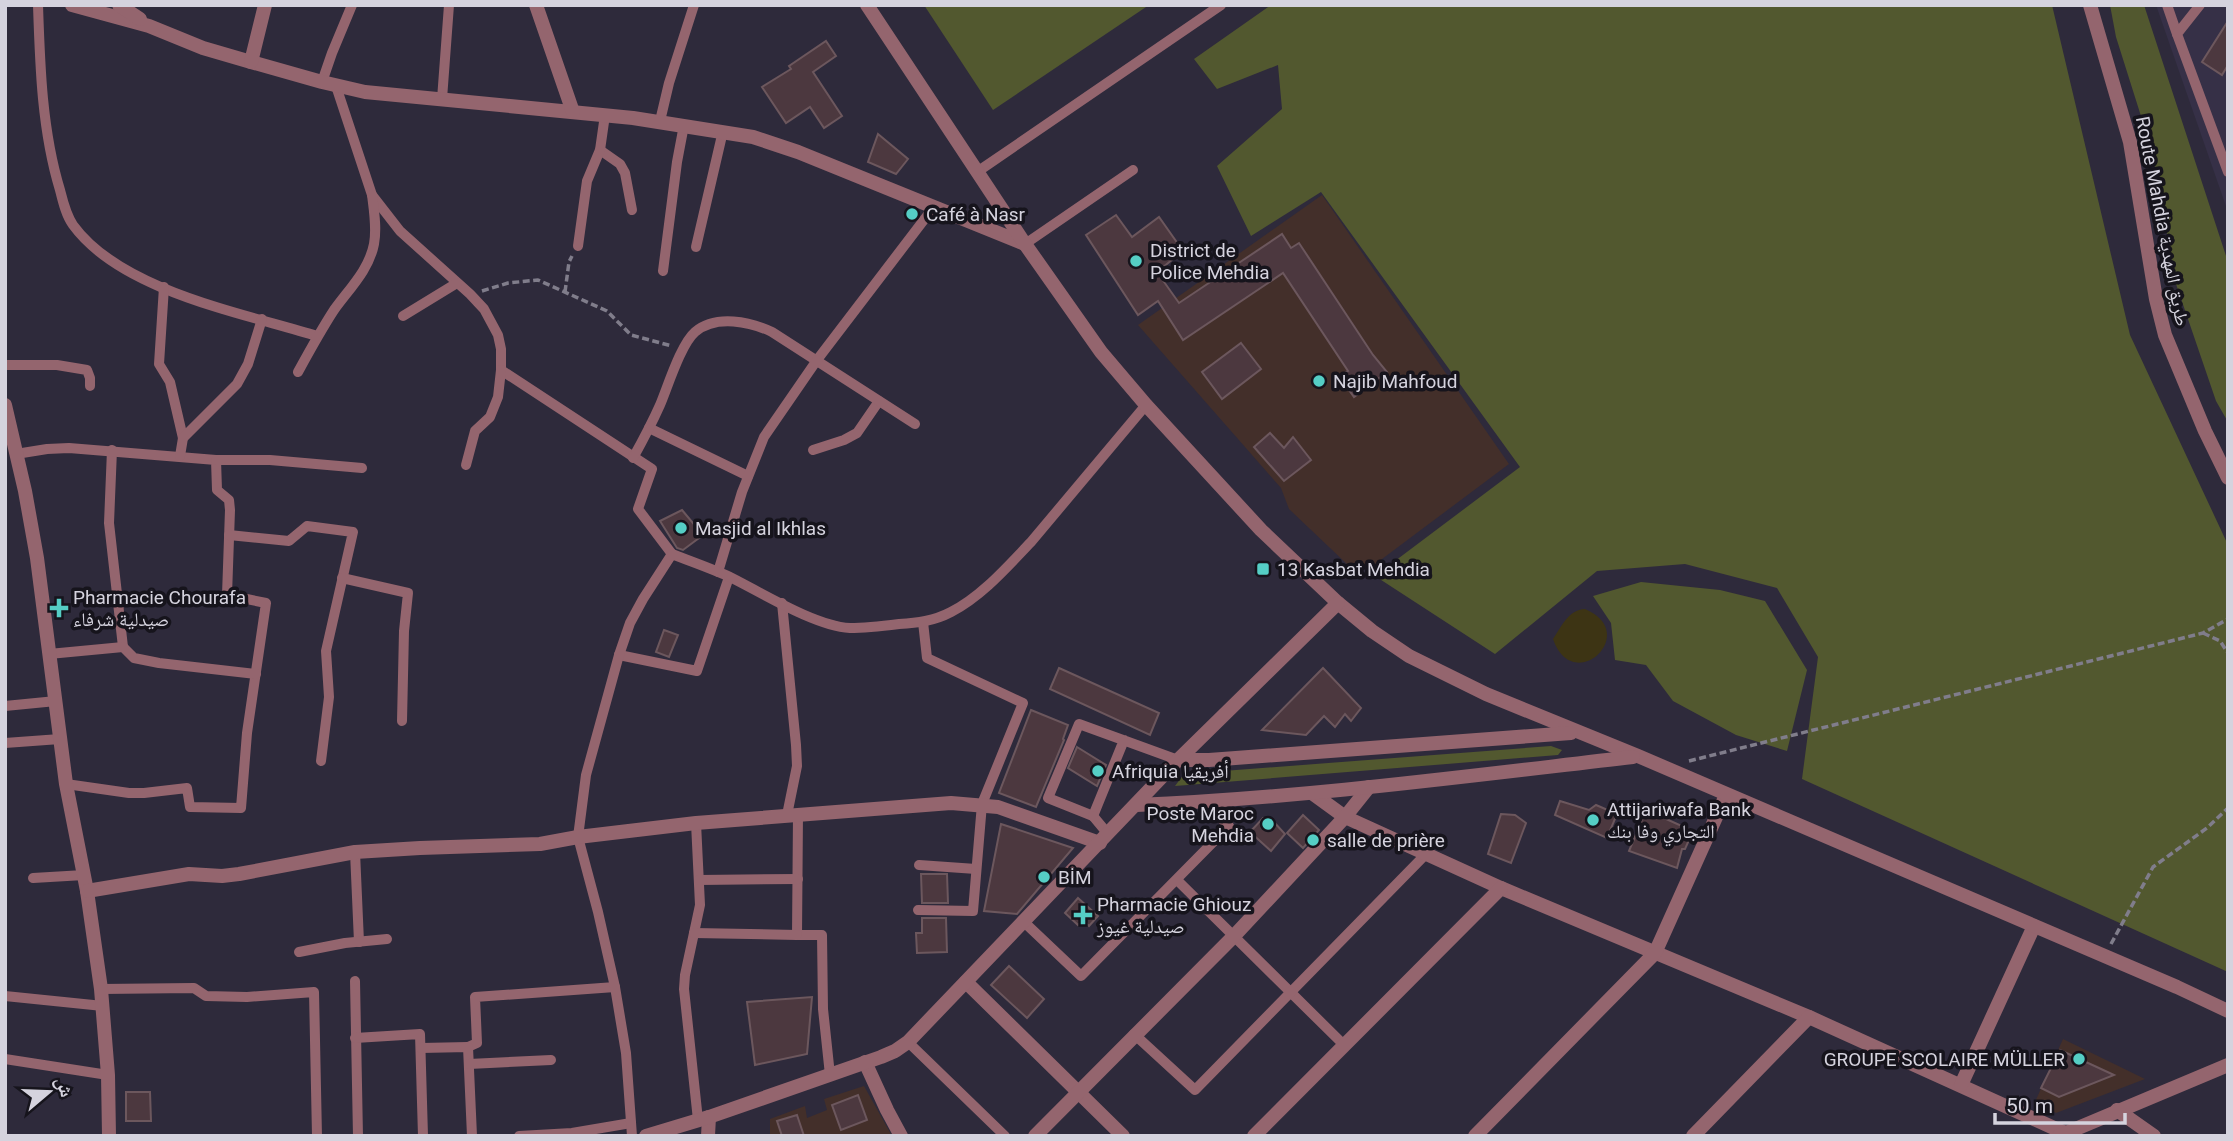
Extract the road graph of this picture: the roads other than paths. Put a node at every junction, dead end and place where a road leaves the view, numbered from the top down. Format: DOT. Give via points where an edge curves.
graph roads {
  1 [pos="38,5"];
  2 [pos="72,5"];
  3 [pos="119,5"];
  4 [pos="265,5"];
  5 [pos="352,5"];
  6 [pos="449,5"];
  7 [pos="536,5"];
  8 [pos="694,5"];
  9 [pos="867,5"];
  10 [pos="1221,5"];
  11 [pos="2090,5"];
  12 [pos="2167,5"];
  13 [pos="2200,5"];
  14 [pos="149,26"];
  15 [pos="2177,34"];
  16 [pos="251,62"];
  17 [pos="329,84"];
  18 [pos="442,99"];
  19 [pos="573,112"];
  20 [pos="605,115"];
  21 [pos="660,121"];
  22 [pos="684,125"];
  23 [pos="723,131"];
  24 [pos="600,150"];
  25 [pos="1133,170"];
  26 [pos="977,172"];
  27 [pos="2228,172"];
  28 [pos="372,194"];
  29 [pos="933,208"];
  30 [pos="632,210"];
  31 [pos="1025,244"];
  32 [pos="578,246"];
  33 [pos="696,247"];
  34 [pos="663,271"];
  35 [pos="457,283"];
  36 [pos="164,287"];
  37 [pos="403,316"];
  38 [pos="262,319"];
  39 [pos="317,336"];
  40 [pos="817,360"];
  41 [pos="5,365"];
  42 [pos="501,370"];
  43 [pos="298,372"];
  44 [pos="90,386"];
  45 [pos="879,401"];
  46 [pos="5,405"];
  47 [pos="1146,405"];
  48 [pos="915,424"];
  49 [pos="649,428"];
  50 [pos="183,438"];
  51 [pos="112,450"];
  52 [pos="813,450"];
  53 [pos="16,454"];
  54 [pos="180,456"];
  55 [pos="633,458"];
  56 [pos="216,460"];
  57 [pos="466,465"];
  58 [pos="362,468"];
  59 [pos="748,476"];
  60 [pos="2228,478"];
  61 [pos="229,535"];
  62 [pos="672,555"];
  63 [pos="718,572"];
  64 [pos="729,577"];
  65 [pos="342,578"];
  66 [pos="782,603"];
  67 [pos="1338,603"];
  68 [pos="923,622"];
  69 [pos="123,647"];
  70 [pos="50,654"];
  71 [pos="620,655"];
  72 [pos="256,674"];
  73 [pos="56,701"];
  74 [pos="5,706"];
  75 [pos="402,722"];
  76 [pos="1576,733"];
  77 [pos="60,739"];
  78 [pos="1124,740"];
  79 [pos="5,743"];
  80 [pos="1638,756"];
  81 [pos="1178,760"];
  82 [pos="321,761"];
  83 [pos="66,785"];
  84 [pos="1369,787"];
  85 [pos="1312,793"];
  86 [pos="1726,795"];
  87 [pos="1205,803"];
  88 [pos="982,804"];
  89 [pos="1136,805"];
  90 [pos="793,814"];
  91 [pos="1093,816"];
  92 [pos="1345,817"];
  93 [pos="696,823"];
  94 [pos="578,837"];
  95 [pos="1104,839"];
  96 [pos="355,852"];
  97 [pos="1426,854"];
  98 [pos="919,865"];
  99 [pos="976,869"];
  100 [pos="84,875"];
  101 [pos="33,877"];
  102 [pos="798,879"];
  103 [pos="699,880"];
  104 [pos="1177,880"];
  105 [pos="1501,888"];
  106 [pos="87,891"];
  107 [pos="918,910"];
  108 [pos="1024,922"];
  109 [pos="2034,926"];
  110 [pos="694,933"];
  111 [pos="797,934"];
  112 [pos="1234,936"];
  113 [pos="387,939"];
  114 [pos="359,942"];
  115 [pos="299,952"];
  116 [pos="1655,953"];
  117 [pos="355,981"];
  118 [pos="966,982"];
  119 [pos="615,988"];
  120 [pos="101,989"];
  121 [pos="1289,992"];
  122 [pos="5,996"];
  123 [pos="103,1006"];
  124 [pos="2228,1011"];
  125 [pos="1809,1017"];
  126 [pos="1134,1034"];
  127 [pos="355,1038"];
  128 [pos="908,1042"];
  129 [pos="1344,1045"];
  130 [pos="468,1047"];
  131 [pos="421,1048"];
  132 [pos="5,1059"];
  133 [pos="551,1060"];
  134 [pos="865,1062"];
  135 [pos="469,1064"];
  136 [pos="2228,1065"];
  137 [pos="108,1075"];
  138 [pos="830,1075"];
  139 [pos="1961,1085"];
  140 [pos="1078,1092"];
  141 [pos="2117,1110"];
  142 [pos="703,1118"];
  143 [pos="631,1123"];
  144 [pos="671,1132"];
  145 [pos="2064,1135"];
  146 [pos="109,1136"];
  147 [pos="317,1136"];
  148 [pos="358,1136"];
  149 [pos="423,1136"];
  150 [pos="472,1136"];
  151 [pos="519,1136"];
  152 [pos="632,1136"];
  153 [pos="646,1136"];
  154 [pos="708,1136"];
  155 [pos="901,1136"];
  156 [pos="1005,1136"];
  157 [pos="1035,1136"];
  158 [pos="1123,1136"];
  159 [pos="1254,1136"];
  160 [pos="1475,1136"];
  161 [pos="1693,1136"];
  162 [pos="2154,1136"];
  1 -- 36 [label="lane" via="48,135 72,223 112,259"];
  2 -- 14 [label="street"];
  3 -- 14 [label="street"];
  4 -- 16 [label="street"];
  5 -- 17 [label="lane" via="332,53"];
  6 -- 18 [label="lane"];
  7 -- 19 [label="street"];
  8 -- 21 [label="lane"];
  9 -- 26 [label="street"];
  10 -- 26 [label="lane"];
  11 -- 60 [label="street, Route Mahdia طريق المهدية" via="2130,142 2165,335"];
  12 -- 15 [label="lane"];
  13 -- 15 [label="lane"];
  14 -- 16 [label="street"];
  15 -- 27 [label="lane"];
  16 -- 17 [label="street"];
  17 -- 18 [label="street"];
  17 -- 28 [label="lane"];
  18 -- 19 [label="street"];
  19 -- 20 [label="street"];
  20 -- 21 [label="street"];
  20 -- 24 [label="lane"];
  21 -- 22 [label="street"];
  22 -- 23 [label="street"];
  22 -- 34 [label="lane"];
  23 -- 29 [label="street" via="798,152"];
  23 -- 33 [label="lane"];
  24 -- 30 [label="lane" via="625,173"];
  24 -- 32 [label="lane" via="587,181"];
  25 -- 31 [label="lane"];
  26 -- 31 [label="street"];
  28 -- 35 [label="lane" via="400,231"];
  28 -- 39 [label="lane" via="374,244 369,260"];
  29 -- 31 [label="street"];
  29 -- 40 [label="lane"];
  31 -- 47 [label="street" via="1101,352"];
  35 -- 37 [label="lane"];
  35 -- 42 [label="lane" via="484,309 498,335"];
  36 -- 38 [label="lane"];
  36 -- 50 [label="lane" via="159,364 170,382"];
  38 -- 39 [label="lane"];
  38 -- 50 [label="lane" via="237,384"];
  39 -- 43 [label="lane"];
  40 -- 45 [label="lane"];
  40 -- 49 [label="lane" via="758,325 718,323 696,331"];
  40 -- 59 [label="lane" via="764,437"];
  41 -- 44 [label="lane" via="87,370"];
  42 -- 55 [label="lane"];
  42 -- 57 [label="lane" via="498,397 490,417 475,431"];
  45 -- 48 [label="lane"];
  45 -- 52 [label="lane" via="857,433"];
  46 -- 53 [label="street"];
  47 -- 67 [label="street" via="1261,530"];
  47 -- 68 [label="lane" via="1031,542 994,579 952,612"];
  49 -- 55 [label="lane"];
  49 -- 59 [label="lane"];
  50 -- 54 [label="lane"];
  51 -- 53 [label="lane" via="47,449"];
  51 -- 54 [label="lane"];
  51 -- 69 [label="lane" via="108,523"];
  53 -- 70 [label="street"];
  54 -- 56 [label="lane"];
  55 -- 62 [label="lane" via="652,469 638,509"];
  56 -- 58 [label="lane"];
  56 -- 61 [label="lane" via="218,490 229,500"];
  59 -- 63 [label="lane"];
  61 -- 65 [label="lane" via="289,541 307,526 353,532"];
  61 -- 72 [label="lane" via="227,595 266,603"];
  62 -- 63 [label="lane"];
  62 -- 71 [label="lane" via="643,599"];
  63 -- 64 [label="lane"];
  64 -- 66 [label="lane"];
  64 -- 71 [label="lane" via="697,671"];
  65 -- 75 [label="lane" via="408,593"];
  65 -- 82 [label="lane" via="326,651 329,697"];
  66 -- 68 [label="lane" via="849,628"];
  66 -- 90 [label="lane" via="796,745"];
  67 -- 76 [label="street" via="1409,656"];
  67 -- 81 [label="street"];
  68 -- 88 [label="lane" via="927,657 1023,703"];
  69 -- 70 [label="lane"];
  69 -- 72 [label="lane" via="134,658"];
  70 -- 73 [label="street"];
  71 -- 94 [label="lane" via="586,775"];
  72 -- 83 [label="lane" via="241,808 190,807 187,788 129,793"];
  73 -- 74 [label="lane"];
  73 -- 77 [label="street"];
  76 -- 80 [label="street"];
  76 -- 81 [label="street"];
  77 -- 79 [label="lane"];
  77 -- 83 [label="street"];
  78 -- 81 [label="lane"];
  78 -- 91 [label="lane"];
  78 -- 91 [label="lane" via="1079,724 1048,798"];
  80 -- 84 [label="street"];
  80 -- 86 [label="street"];
  81 -- 89 [label="street"];
  83 -- 100 [label="street"];
  84 -- 85 [label="street"];
  84 -- 92 [label="street"];
  85 -- 87 [label="street"];
  85 -- 92 [label="street"];
  86 -- 109 [label="street"];
  86 -- 116 [label="street"];
  87 -- 89 [label="street"];
  87 -- 104 [label="lane" via="1229,826"];
  88 -- 90 [label="street"];
  88 -- 95 [label="street"];
  88 -- 99 [label="lane"];
  89 -- 95 [label="street"];
  90 -- 93 [label="street"];
  90 -- 102 [label="lane"];
  91 -- 95 [label="lane"];
  92 -- 97 [label="street"];
  92 -- 112 [label="street"];
  93 -- 94 [label="street"];
  93 -- 103 [label="lane"];
  94 -- 96 [label="street" via="540,844"];
  94 -- 119 [label="lane"];
  95 -- 108 [label="street"];
  96 -- 106 [label="street" via="239,874 189,874"];
  96 -- 114 [label="lane"];
  97 -- 105 [label="street"];
  97 -- 121 [label="lane"];
  98 -- 99 [label="lane"];
  99 -- 107 [label="lane" via="973,911"];
  100 -- 101 [label="lane"];
  100 -- 106 [label="street"];
  102 -- 103 [label="lane"];
  102 -- 111 [label="lane"];
  103 -- 110 [label="lane"];
  104 -- 108 [label="lane" via="1082,976"];
  104 -- 112 [label="lane"];
  105 -- 116 [label="street"];
  105 -- 129 [label="street"];
  106 -- 120 [label="street"];
  108 -- 118 [label="street"];
  109 -- 124 [label="street"];
  109 -- 139 [label="street"];
  110 -- 111 [label="lane"];
  110 -- 142 [label="lane" via="684,989"];
  111 -- 138 [label="lane" via="822,935"];
  112 -- 121 [label="lane"];
  112 -- 126 [label="street"];
  113 -- 114 [label="lane"];
  114 -- 115 [label="lane"];
  116 -- 125 [label="street"];
  116 -- 160 [label="street"];
  117 -- 127 [label="lane"];
  118 -- 128 [label="street"];
  118 -- 140 [label="street"];
  119 -- 130 [label="lane" via="475,997 477,1043"];
  119 -- 143 [label="lane"];
  120 -- 123 [label="street"];
  120 -- 147 [label="lane" via="194,988 206,996 247,997 314,992"];
  121 -- 126 [label="lane" via="1195,1090"];
  121 -- 129 [label="lane"];
  122 -- 123 [label="lane"];
  123 -- 137 [label="street"];
  125 -- 139 [label="street"];
  125 -- 161 [label="street"];
  126 -- 140 [label="street"];
  127 -- 131 [label="lane" via="420,1034"];
  127 -- 148 [label="lane"];
  128 -- 134 [label="street"];
  128 -- 156 [label="lane"];
  129 -- 159 [label="street"];
  130 -- 131 [label="lane"];
  130 -- 135 [label="lane"];
  131 -- 149 [label="lane"];
  132 -- 137 [label="lane"];
  133 -- 135 [label="lane"];
  134 -- 138 [label="street"];
  134 -- 155 [label="street"];
  135 -- 150 [label="lane"];
  136 -- 141 [label="street"];
  137 -- 146 [label="street"];
  138 -- 142 [label="street"];
  139 -- 145 [label="street"];
  140 -- 157 [label="street"];
  140 -- 158 [label="street"];
  141 -- 145 [label="street"];
  141 -- 162 [label="street"];
  142 -- 144 [label="street"];
  142 -- 154 [label="street"];
  143 -- 151 [label="lane"];
  143 -- 152 [label="lane"];
  144 -- 153 [label="street"];
}
